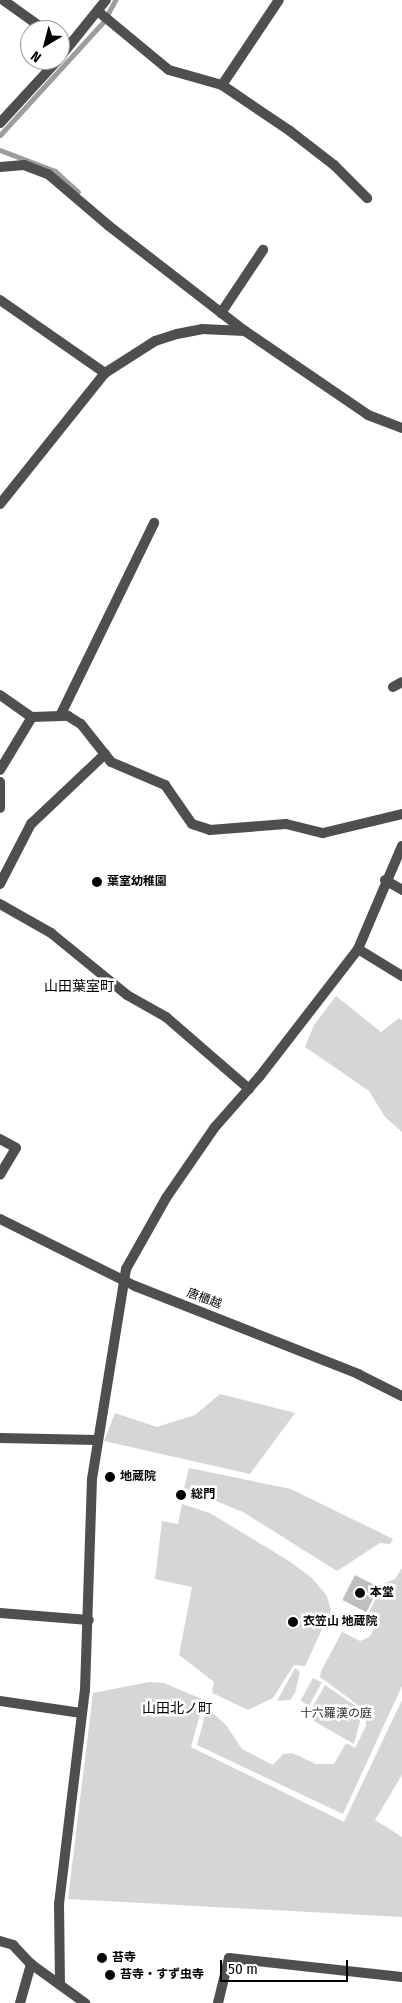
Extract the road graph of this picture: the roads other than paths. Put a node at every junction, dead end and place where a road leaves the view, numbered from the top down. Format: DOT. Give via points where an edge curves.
graph roads {
  1 [pos="3,0"];
  2 [pos="106,0"];
  3 [pos="279,0"];
  4 [pos="100,13"];
  5 [pos="31,20"];
  6 [pos="70,47"];
  7 [pos="49,70"];
  8 [pos="222,85"];
  9 [pos="0,123"];
  10 [pos="0,166"];
  11 [pos="367,198"];
  12 [pos="263,250"];
  13 [pos="0,300"];
  14 [pos="222,313"];
  15 [pos="245,331"];
  16 [pos="105,373"];
  17 [pos="402,428"];
  18 [pos="0,504"];
  19 [pos="154,523"];
  20 [pos="0,695"];
  21 [pos="60,716"];
  22 [pos="32,717"];
  23 [pos="105,754"];
  24 [pos="0,770"];
  25 [pos="0,782"];
  26 [pos="0,808"];
  27 [pos="402,814"];
  28 [pos="402,846"];
  29 [pos="385,880"];
  30 [pos="0,884"];
  31 [pos="402,890"];
  32 [pos="0,904"];
  33 [pos="358,949"];
  34 [pos="402,976"];
  35 [pos="249,1089"];
  36 [pos="0,1138"];
  37 [pos="0,1175"];
  38 [pos="0,1218"];
  39 [pos="126,1280"];
  40 [pos="402,1396"];
  41 [pos="0,1438"];
  42 [pos="97,1440"];
  43 [pos="0,1613"];
  44 [pos="89,1620"];
  45 [pos="0,1700"];
  46 [pos="81,1713"];
  47 [pos="0,1941"];
  48 [pos="31,1964"];
  49 [pos="402,1977"];
  50 [pos="60,1985"];
  51 [pos="20,2003"];
  52 [pos="85,2003"];
  53 [pos="218,2003"];
  1 -- 5 [label="street"];
  2 -- 4 [label="street"];
  3 -- 8 [label="street"];
  4 -- 6 [label="street"];
  4 -- 8 [label="street" via="169,70"];
  7 -- 9 [label="street"];
  8 -- 11 [label="street" via="334,165"];
  10 -- 14 [label="street" via="24,165 48,174 109,226"];
  12 -- 14 [label="street"];
  13 -- 16 [label="street"];
  14 -- 15 [label="street"];
  15 -- 16 [label="street" via="202,329 177,334 155,341"];
  15 -- 17 [label="street" via="368,415"];
  16 -- 18 [label="street"];
  19 -- 21 [label="street"];
  20 -- 22 [label="street"];
  21 -- 22 [label="street"];
  21 -- 23 [label="street" via="81,724"];
  22 -- 24 [label="street"];
  23 -- 27 [label="street" via="111,762 165,786 192,824 210,830 286,824 323,833"];
  23 -- 30 [label="street" via="31,824"];
  25 -- 26 [label="street"];
  28 -- 29 [label="street"];
  29 -- 31 [label="street"];
  29 -- 33 [label="street"];
  32 -- 35 [label="street" via="51,932 127,995 166,1017"];
  33 -- 34 [label="street"];
  33 -- 35 [label="street"];
  35 -- 39 [label="street" via="215,1127 166,1198 126,1269"];
  36 -- 37 [label="street" via="16,1148"];
  38 -- 39 [label="street, 唐櫃越"];
  39 -- 40 [label="street, 唐櫃越" via="358,1374"];
  39 -- 42 [label="street"];
  41 -- 42 [label="street"];
  42 -- 44 [label="street" via="92,1479"];
  43 -- 44 [label="street"];
  44 -- 46 [label="street"];
  45 -- 46 [label="street"];
  46 -- 50 [label="street" via="59,1904"];
  47 -- 48 [label="street" via="14,1945"];
  48 -- 50 [label="street"];
  48 -- 51 [label="street"];
  49 -- 53 [label="street" via="229,1958"];
  50 -- 52 [label="street"];
}
